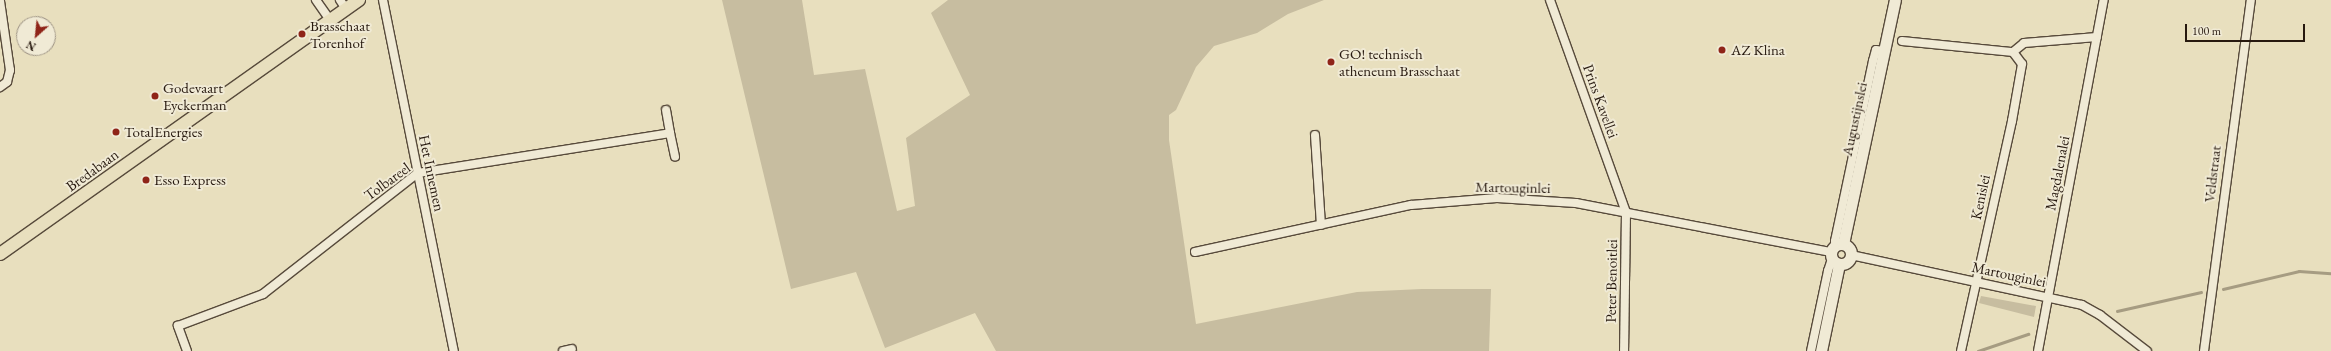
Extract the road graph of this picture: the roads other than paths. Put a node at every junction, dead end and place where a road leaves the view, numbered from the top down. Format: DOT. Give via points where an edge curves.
graph roads {
  1 [pos="316,0"];
  2 [pos="359,0"];
  3 [pos="383,0"];
  4 [pos="1550,0"];
  5 [pos="1895,0"];
  6 [pos="2104,0"];
  7 [pos="2251,0"];
  8 [pos="0,1"];
  9 [pos="343,4"];
  10 [pos="330,20"];
  11 [pos="2097,37"];
  12 [pos="1902,41"];
  13 [pos="2013,52"];
  14 [pos="0,87"];
  15 [pos="666,110"];
  16 [pos="670,133"];
  17 [pos="1315,135"];
  18 [pos="675,156"];
  19 [pos="418,173"];
  20 [pos="1626,212"];
  21 [pos="1321,224"];
  22 [pos="1195,252"];
  23 [pos="1836,252"];
  24 [pos="0,254"];
  25 [pos="1851,255"];
  26 [pos="1976,282"];
  27 [pos="2048,297"];
  28 [pos="572,349"];
  29 [pos="187,351"];
  30 [pos="454,351"];
  31 [pos="563,351"];
  32 [pos="1624,351"];
  33 [pos="1811,351"];
  34 [pos="1821,351"];
  35 [pos="1961,351"];
  36 [pos="2038,351"];
  37 [pos="2147,351"];
  38 [pos="2204,351"];
  1 -- 10 [label="street"];
  2 -- 9 [label="main road, Bredabaan"];
  3 -- 19 [label="street, Het Innemen"];
  4 -- 20 [label="street, Prins Kavellei"];
  5 -- 23 [label="street, Augustijnslei" via="1880,50"];
  6 -- 11 [label="street, Magdalenalei"];
  7 -- 38 [label="street, Veldstraat"];
  8 -- 14 [label="street" via="10,70 8,82"];
  9 -- 10 [label="main road, Bredabaan"];
  10 -- 24 [label="main road, Bredabaan"];
  11 -- 13 [label="street" via="2024,43"];
  11 -- 27 [label="street, Magdalenalei"];
  12 -- 13 [label="street"];
  13 -- 26 [label="street, Kenislei" via="2022,64"];
  15 -- 16 [label="street"];
  16 -- 18 [label="street"];
  16 -- 19 [label="street, Tolbareel"];
  17 -- 21 [label="street"];
  19 -- 29 [label="street, Tolbareel" via="263,294 178,326"];
  19 -- 30 [label="street, Het Innemen"];
  20 -- 21 [label="street, Martouginlei" via="1576,203 1497,198 1411,205"];
  20 -- 23 [label="street, Martouginlei"];
  20 -- 32 [label="street, Peter Benoitlei"];
  21 -- 22 [label="street, Martouginlei"];
  23 -- 25 [label="street" via="1848,246"];
  23 -- 33 [label="street, Augustijnslei" via="1828,271"];
  23 -- 34 [label="street, Augustijnslei"];
  25 -- 26 [label="street, Martouginlei"];
  26 -- 27 [label="street, Martouginlei"];
  26 -- 35 [label="street, Kenislei"];
  27 -- 36 [label="street, Magdalenalei"];
  27 -- 37 [label="street, Martouginlei" via="2087,307"];
  28 -- 31 [label="street"];
}
